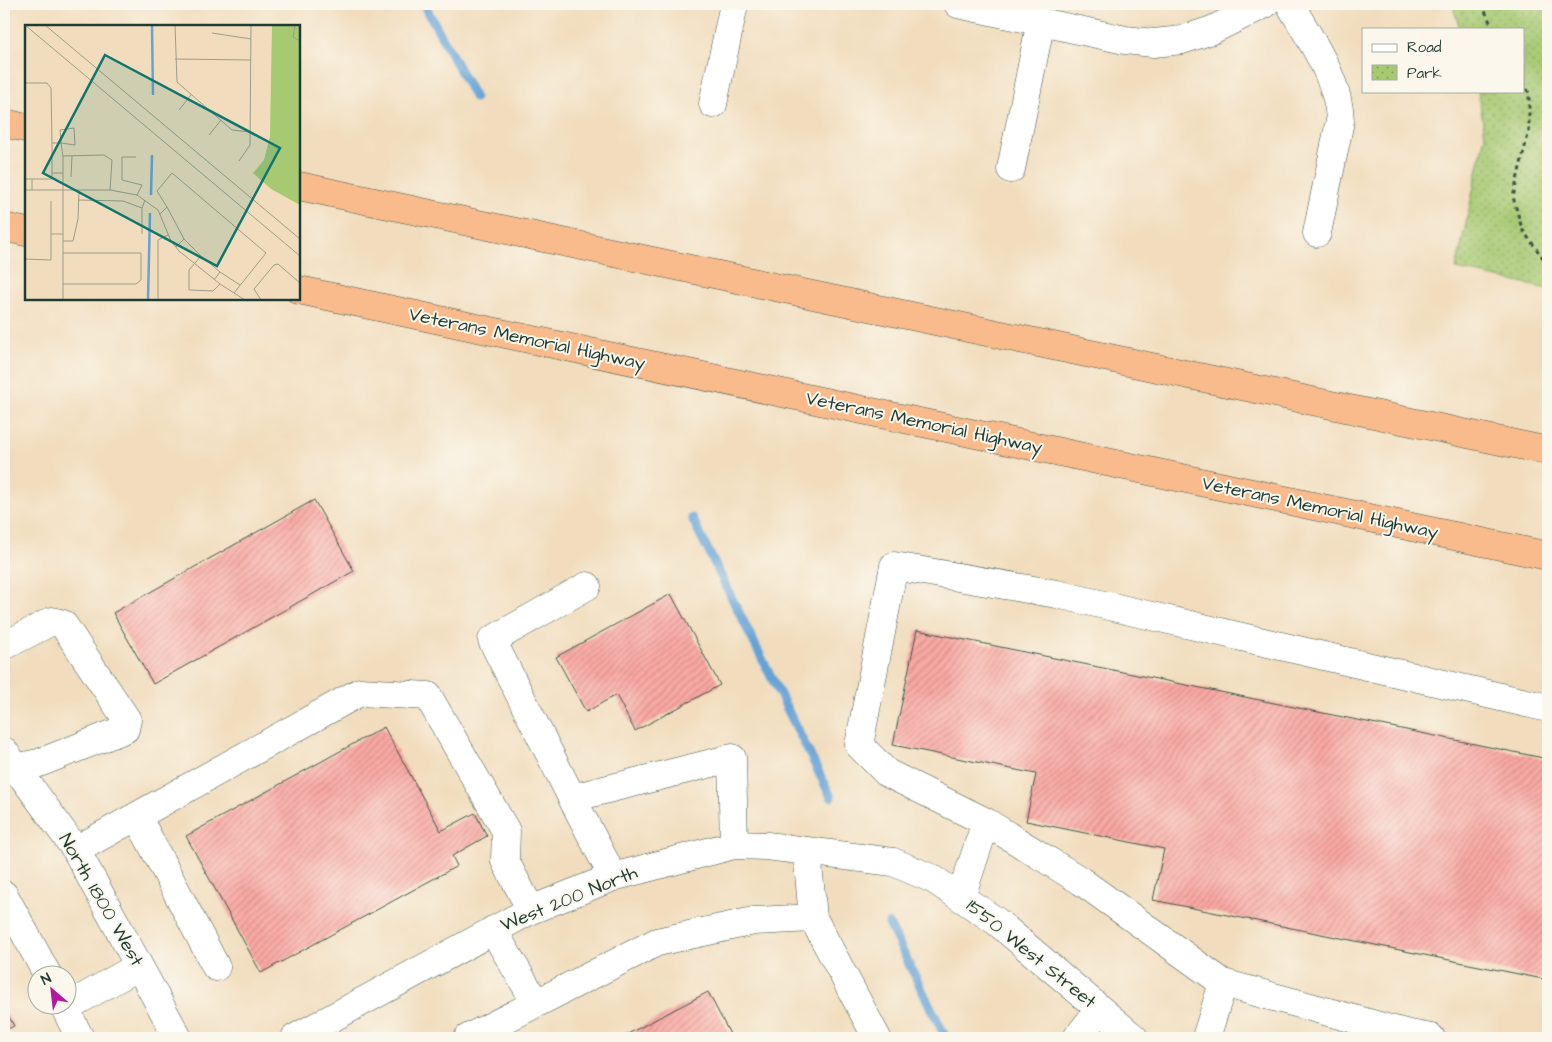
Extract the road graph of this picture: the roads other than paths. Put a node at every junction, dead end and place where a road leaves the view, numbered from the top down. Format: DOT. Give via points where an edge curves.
graph roads {
  1 [pos="734,4"];
  2 [pos="958,4"];
  3 [pos="1264,4"];
  4 [pos="1290,4"];
  5 [pos="1040,21"];
  6 [pos="714,104"];
  7 [pos="4,123"];
  8 [pos="25,128"];
  9 [pos="1011,168"];
  10 [pos="300,186"];
  11 [pos="4,227"];
  12 [pos="25,232"];
  13 [pos="1317,233"];
  14 [pos="300,290"];
  15 [pos="1548,451"];
  16 [pos="1548,556"];
  17 [pos="587,586"];
  18 [pos="4,646"];
  19 [pos="1548,708"];
  20 [pos="7,764"];
  21 [pos="572,798"];
  22 [pos="137,816"];
  23 [pos="986,822"];
  24 [pos="734,845"];
  25 [pos="76,850"];
  26 [pos="807,852"];
  27 [pos="613,877"];
  28 [pos="4,895"];
  29 [pos="961,897"];
  30 [pos="532,910"];
  31 [pos="814,918"];
  32 [pos="493,930"];
  33 [pos="42,964"];
  34 [pos="139,966"];
  35 [pos="216,967"];
  36 [pos="1223,983"];
  37 [pos="78,999"];
  38 [pos="536,1003"];
  39 [pos="1099,1010"];
  40 [pos="68,1014"];
  41 [pos="308,1035"];
  42 [pos="1413,1037"];
  43 [pos="80,1038"];
  44 [pos="178,1038"];
  45 [pos="468,1038"];
  46 [pos="877,1038"];
  47 [pos="1076,1038"];
  48 [pos="1134,1038"];
  49 [pos="1206,1038"];
  1 -- 6 [label="street"];
  2 -- 5 [label="street"];
  3 -- 5 [label="street" via="1212,30 1182,40 1154,44"];
  4 -- 13 [label="street" via="1333,84 1340,104 1340,121"];
  5 -- 9 [label="street"];
  7 -- 8 [label="highway"];
  10 -- 15 [label="highway"];
  11 -- 12 [label="highway"];
  14 -- 16 [label="highway, Veterans Memorial Highway"];
  17 -- 21 [label="street" via="492,640"];
  18 -- 20 [label="street" via="52,621 63,624 127,720 125,729 39,763"];
  19 -- 23 [label="street" via="1057,594 894,566 858,745 887,773"];
  20 -- 25 [label="street, North 1800 West"];
  21 -- 24 [label="street" via="732,758"];
  21 -- 27 [label="street"];
  22 -- 25 [label="street"];
  22 -- 30 [label="street" via="360,692 428,696 506,831 504,861"];
  22 -- 35 [label="street"];
  23 -- 29 [label="street"];
  23 -- 36 [label="street" via="1081,881"];
  24 -- 26 [label="street, West 200 North"];
  24 -- 27 [label="street, West 200 North"];
  25 -- 34 [label="street, North 1800 West"];
  26 -- 29 [label="street, 1550 West Street" via="893,862 934,879"];
  26 -- 31 [label="street"];
  27 -- 30 [label="street, West 200 North"];
  28 -- 33 [label="street"];
  29 -- 39 [label="street, 1550 West Street" via="996,921"];
  30 -- 32 [label="street, West 200 North"];
  31 -- 38 [label="street" via="754,921 656,942"];
  31 -- 46 [label="street"];
  32 -- 38 [label="street"];
  32 -- 41 [label="street, West 200 North"];
  34 -- 37 [label="street"];
  34 -- 44 [label="street, North 1800 West"];
  36 -- 42 [label="street"];
  36 -- 49 [label="street"];
  38 -- 45 [label="street"];
  39 -- 47 [label="street"];
  39 -- 48 [label="street, 1550 West Street"];
  40 -- 43 [label="street"];
}
